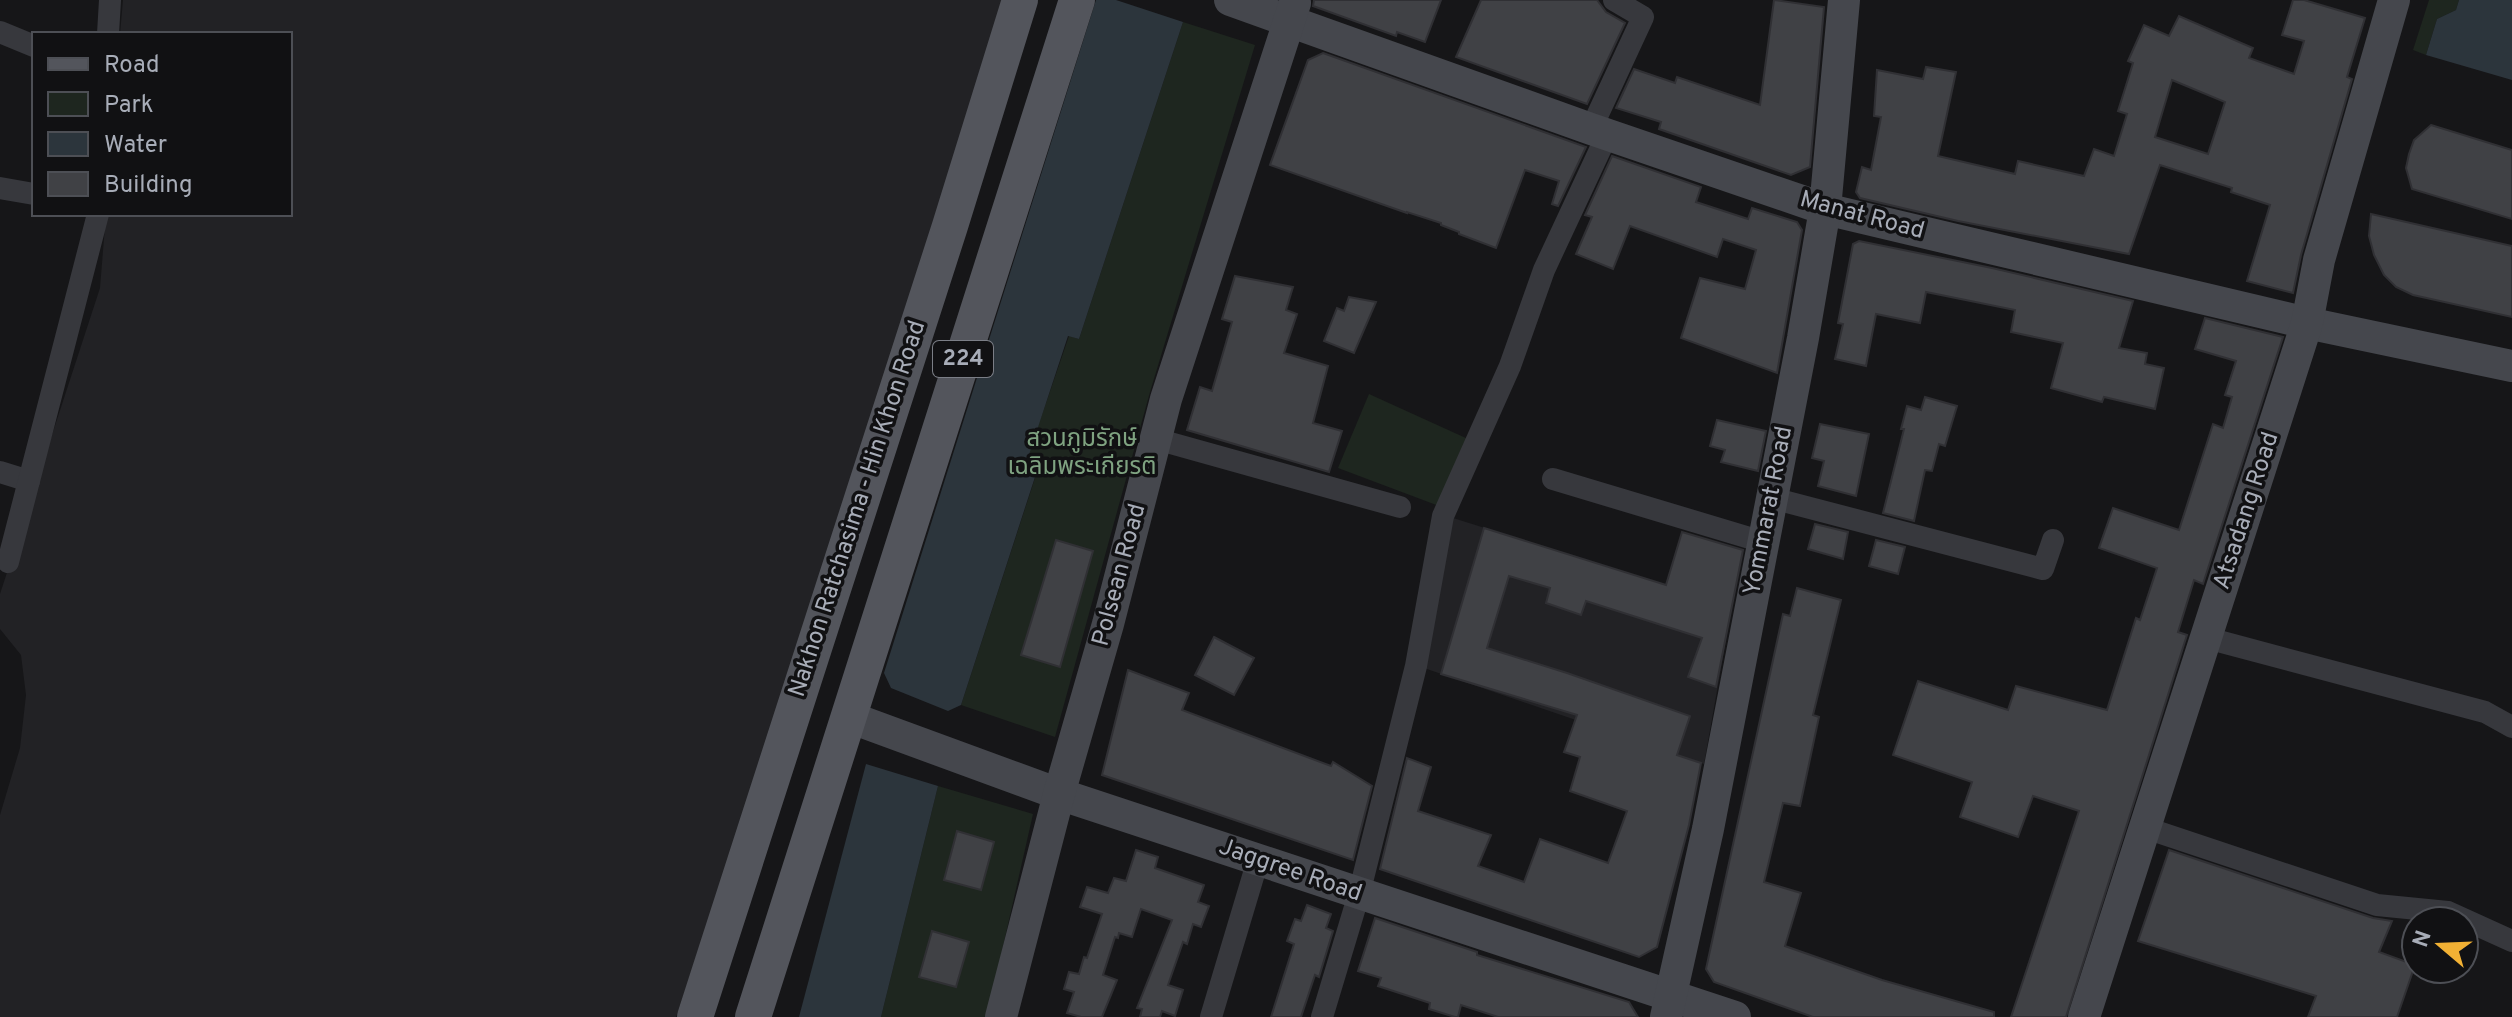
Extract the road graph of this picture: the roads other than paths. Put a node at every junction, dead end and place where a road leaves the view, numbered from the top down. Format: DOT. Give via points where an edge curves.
graph roads {
  1 [pos="110,0"];
  2 [pos="1020,0"];
  3 [pos="1077,0"];
  4 [pos="1230,0"];
  5 [pos="1614,0"];
  6 [pos="1844,0"];
  7 [pos="2394,0"];
  8 [pos="1292,10"];
  9 [pos="0,32"];
  10 [pos="108,32"];
  11 [pos="32,45"];
  12 [pos="1599,132"];
  13 [pos="0,188"];
  14 [pos="32,194"];
  15 [pos="1825,209"];
  16 [pos="97,216"];
  17 [pos="2307,323"];
  18 [pos="2512,366"];
  19 [pos="1156,439"];
  20 [pos="0,472"];
  21 [pos="1553,479"];
  22 [pos="29,481"];
  23 [pos="1772,498"];
  24 [pos="1400,507"];
  25 [pos="2053,540"];
  26 [pos="1763,542"];
  27 [pos="8,562"];
  28 [pos="2207,638"];
  29 [pos="797,699"];
  30 [pos="849,717"];
  31 [pos="2512,727"];
  32 [pos="1059,794"];
  33 [pos="2146,828"];
  34 [pos="1258,860"];
  35 [pos="1359,894"];
  36 [pos="2512,941"];
  37 [pos="1669,1006"];
  38 [pos="695,1017"];
  39 [pos="753,1017"];
  40 [pos="1001,1017"];
  41 [pos="1211,1017"];
  42 [pos="1322,1017"];
  43 [pos="1735,1017"];
  44 [pos="2084,1017"];
  1 -- 10 [label="street"];
  2 -- 29 [label="main road, Nakhon Ratchasima - Hin Khon Road / 224"];
  3 -- 30 [label="main road, 224"];
  4 -- 8 [label="street, Manat Road"];
  5 -- 12 [label="street" via="1643,17"];
  6 -- 15 [label="street, Yommarat Road"];
  7 -- 17 [label="street, Atsadang Road" via="2319,260"];
  8 -- 12 [label="street, Manat Road"];
  8 -- 19 [label="street, Polsean Road"];
  9 -- 11 [label="street"];
  12 -- 15 [label="street, Manat Road"];
  12 -- 35 [label="street" via="1510,366 1443,516 1416,666"];
  13 -- 14 [label="street"];
  15 -- 17 [label="street, Manat Road"];
  15 -- 23 [label="street, Yommarat Road"];
  16 -- 22 [label="street"];
  17 -- 18 [label="street, Manat Road"];
  17 -- 28 [label="street, Atsadang Road"];
  19 -- 24 [label="street"];
  19 -- 32 [label="street, Polsean Road"];
  20 -- 22 [label="street"];
  21 -- 26 [label="street"];
  22 -- 27 [label="street"];
  23 -- 25 [label="street" via="2043,569"];
  23 -- 26 [label="street, Yommarat Road"];
  26 -- 37 [label="street, Yommarat Road"];
  28 -- 31 [label="street" via="2485,712"];
  28 -- 33 [label="street, Atsadang Road"];
  29 -- 30 [label="main road"];
  29 -- 38 [label="main road, Nakhon Ratchasima - Hin Khon Road / 224"];
  30 -- 32 [label="street, Jaggree Road"];
  30 -- 39 [label="main road, 224"];
  32 -- 34 [label="street, Jaggree Road"];
  32 -- 40 [label="street, Polsean Road"];
  33 -- 36 [label="street" via="2377,905 2448,912"];
  33 -- 44 [label="street, Atsadang Road"];
  34 -- 35 [label="street, Jaggree Road"];
  34 -- 41 [label="street"];
  35 -- 37 [label="street, Jaggree Road"];
  35 -- 42 [label="street"];
  37 -- 43 [label="street, Jaggree Road"];
}
